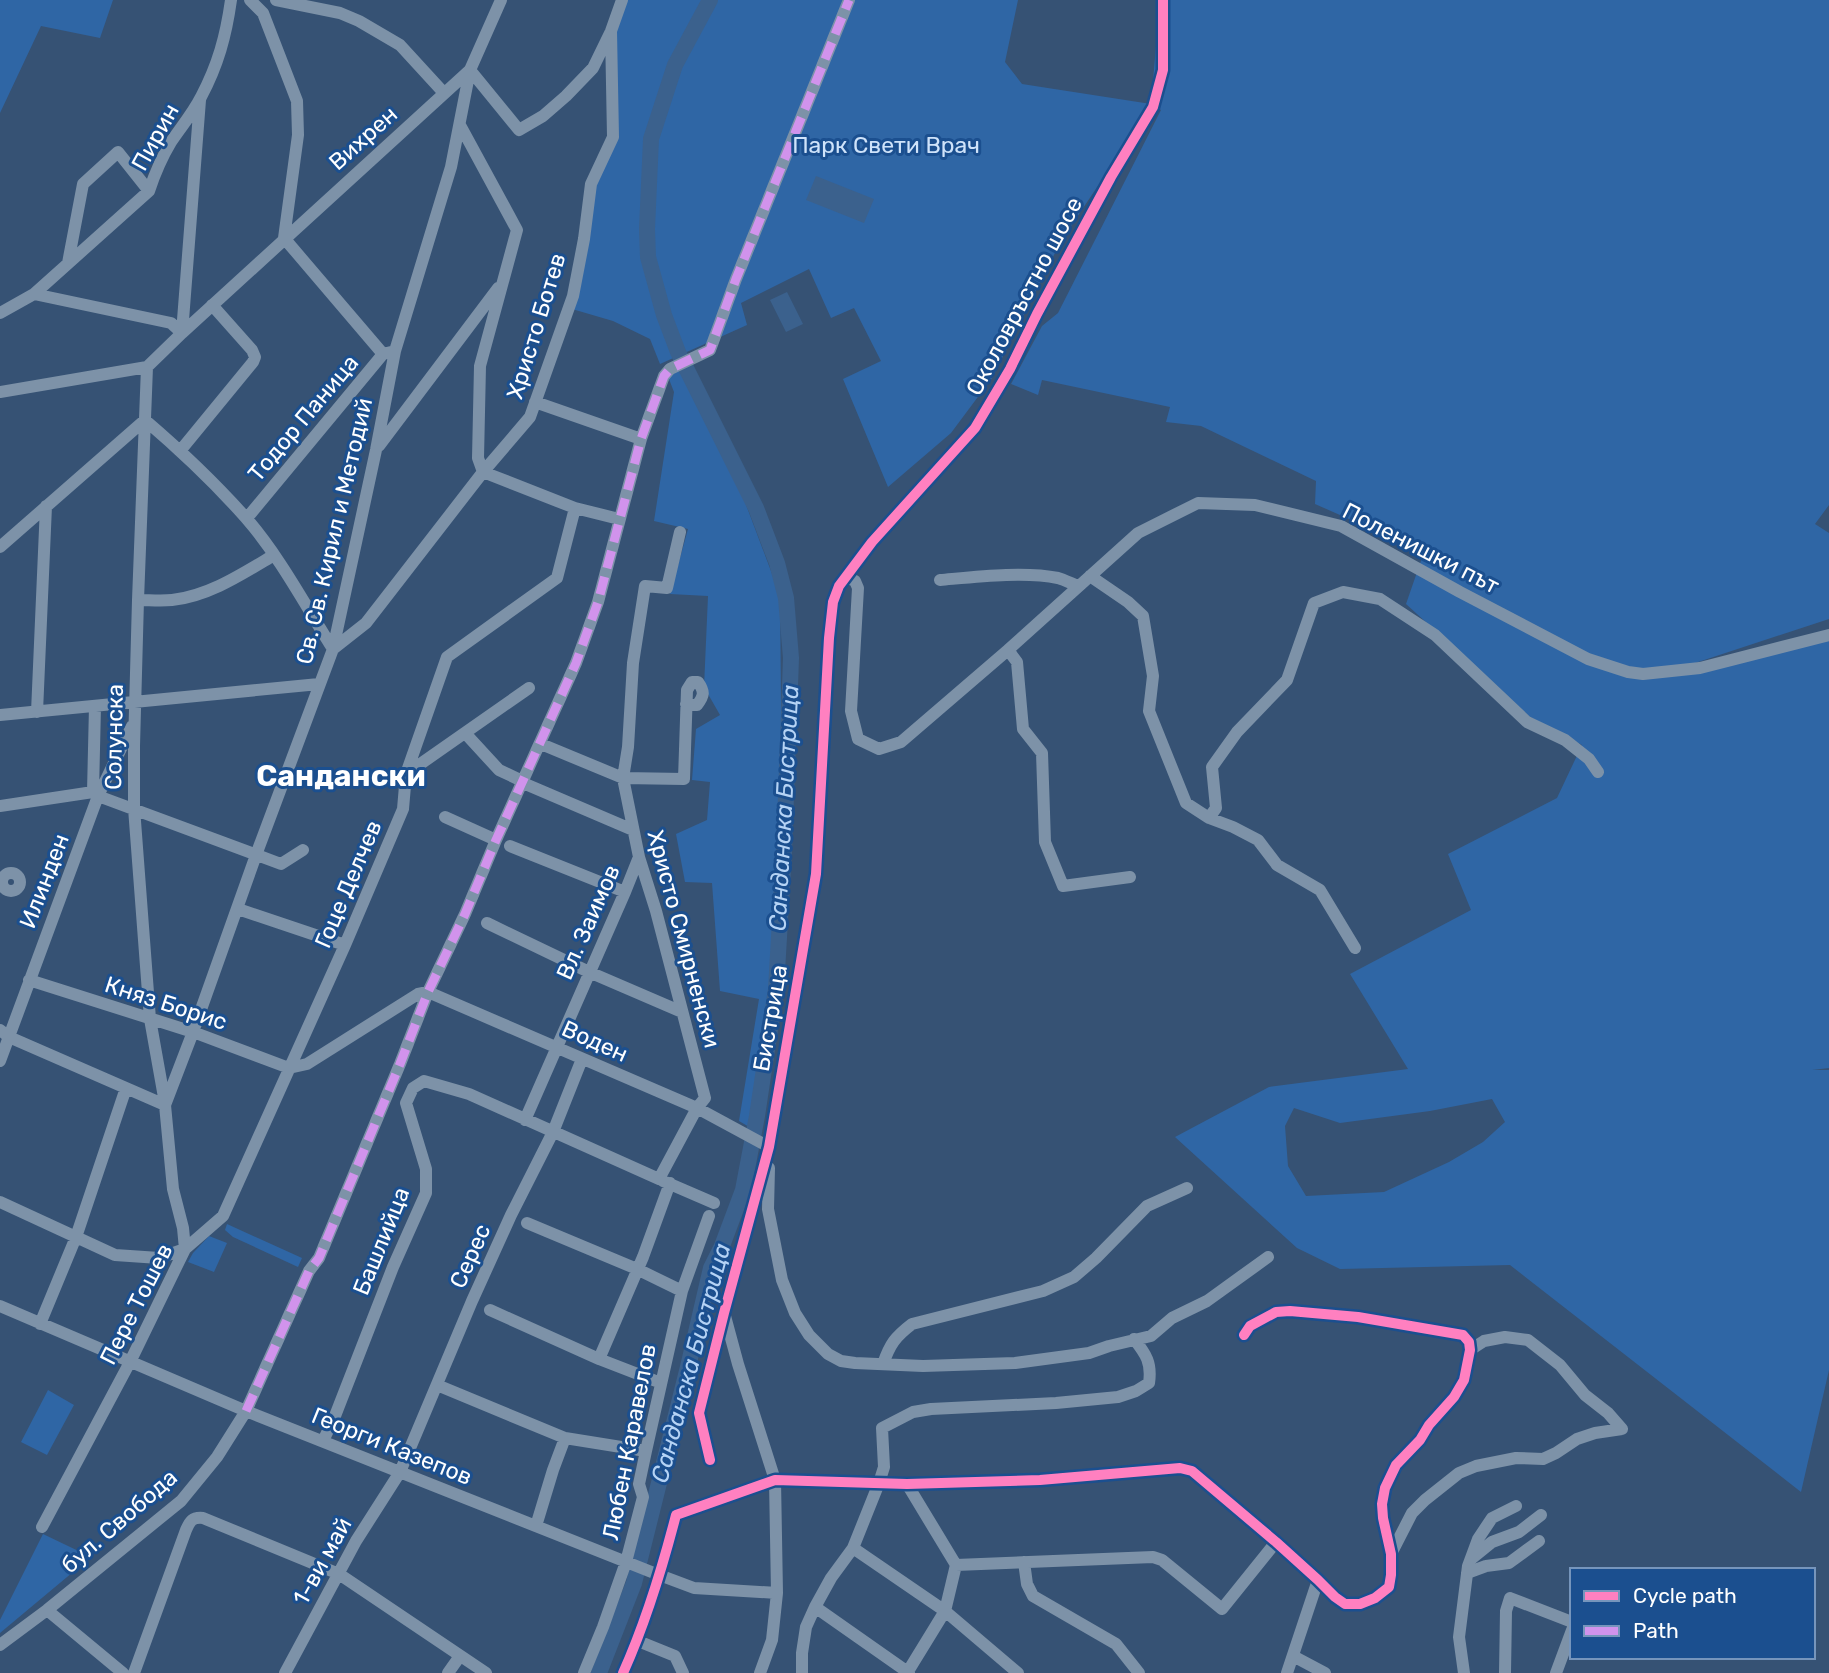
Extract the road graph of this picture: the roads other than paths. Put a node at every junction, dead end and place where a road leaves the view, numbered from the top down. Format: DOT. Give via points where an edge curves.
graph roads {
  1 [pos="231,0"];
  2 [pos="250,0"];
  3 [pos="276,0"];
  4 [pos="501,0"];
  5 [pos="622,0"];
  6 [pos="849,0"];
  7 [pos="1163,0"];
  8 [pos="611,31"];
  9 [pos="470,70"];
  10 [pos="444,93"];
  11 [pos="200,100"];
  12 [pos="460,125"];
  13 [pos="149,191"];
  14 [pos="284,238"];
  15 [pos="68,263"];
  16 [pos="503,282"];
  17 [pos="34,294"];
  18 [pos="212,305"];
  19 [pos="0,313"];
  20 [pos="182,333"];
  21 [pos="389,353"];
  22 [pos="147,367"];
  23 [pos="0,392"];
  24 [pos="535,402"];
  25 [pos="145,419"];
  26 [pos="641,439"];
  27 [pos="376,450"];
  28 [pos="180,451"];
  29 [pos="483,471"];
  30 [pos="46,506"];
  31 [pos="575,508"];
  32 [pos="247,519"];
  33 [pos="619,519"];
  34 [pos="680,532"];
  35 [pos="0,547"];
  36 [pos="274,555"];
  37 [pos="1090,576"];
  38 [pos="846,577"];
  39 [pos="940,580"];
  40 [pos="1079,586"];
  41 [pos="138,600"];
  42 [pos="1829,635"];
  43 [pos="333,649"];
  44 [pos="1008,650"];
  45 [pos="319,684"];
  46 [pos="529,688"];
  47 [pos="135,702"];
  48 [pos="686,704"];
  49 [pos="95,706"];
  50 [pos="37,712"];
  51 [pos="0,715"];
  52 [pos="135,720"];
  53 [pos="465,733"];
  54 [pos="541,744"];
  55 [pos="1598,772"];
  56 [pos="406,774"];
  57 [pos="623,778"];
  58 [pos="520,781"];
  59 [pos="95,794"];
  60 [pos="0,806"];
  61 [pos="134,808"];
  62 [pos="445,817"];
  63 [pos="1209,818"];
  64 [pos="632,830"];
  65 [pos="496,840"];
  66 [pos="510,846"];
  67 [pos="303,850"];
  68 [pos="256,855"];
  69 [pos="639,857"];
  70 [pos="1130,877"];
  71 [pos="625,892"];
  72 [pos="237,909"];
  73 [pos="487,923"];
  74 [pos="345,945"];
  75 [pos="1355,948"];
  76 [pos="589,972"];
  77 [pos="29,980"];
  78 [pos="428,992"];
  79 [pos="682,1012"];
  80 [pos="150,1019"];
  81 [pos="193,1032"];
  82 [pos="4,1033"];
  83 [pos="556,1046"];
  84 [pos="582,1059"];
  85 [pos="0,1060"];
  86 [pos="289,1068"];
  87 [pos="126,1088"];
  88 [pos="165,1105"];
  89 [pos="697,1108"];
  90 [pos="525,1120"];
  91 [pos="554,1132"];
  92 [pos="765,1145"];
  93 [pos="665,1181"];
  94 [pos="1187,1188"];
  95 [pos="0,1202"];
  96 [pos="714,1203"];
  97 [pos="709,1216"];
  98 [pos="527,1223"];
  99 [pos="76,1237"];
  100 [pos="185,1249"];
  101 [pos="1268,1257"];
  102 [pos="637,1269"];
  103 [pos="682,1291"];
  104 [pos="0,1306"];
  105 [pos="490,1310"];
  106 [pos="724,1313"];
  107 [pos="40,1324"];
  108 [pos="1244,1335"];
  109 [pos="1134,1339"];
  110 [pos="1469,1350"];
  111 [pos="599,1359"];
  112 [pos="130,1363"];
  113 [pos="883,1364"];
  114 [pos="661,1382"];
  115 [pos="437,1385"];
  116 [pos="246,1411"];
  117 [pos="565,1438"];
  118 [pos="323,1441"];
  119 [pos="646,1451"];
  120 [pos="710,1460"];
  121 [pos="400,1472"];
  122 [pos="775,1480"];
  123 [pos="879,1483"];
  124 [pos="907,1484"];
  125 [pos="1516,1506"];
  126 [pos="1541,1515"];
  127 [pos="536,1526"];
  128 [pos="41,1527"];
  129 [pos="1539,1541"];
  130 [pos="1276,1542"];
  131 [pos="853,1548"];
  132 [pos="1391,1554"];
  133 [pos="1471,1559"];
  134 [pos="626,1562"];
  135 [pos="1024,1562"];
  136 [pos="956,1565"];
  137 [pos="1467,1573"];
  138 [pos="339,1574"];
  139 [pos="657,1574"];
  140 [pos="1318,1580"];
  141 [pos="777,1593"];
  142 [pos="815,1607"];
  143 [pos="47,1610"];
  144 [pos="945,1611"];
  145 [pos="1570,1621"];
  146 [pos="1570,1635"];
  147 [pos="638,1641"];
  148 [pos="0,1645"];
  149 [pos="460,1656"];
  150 [pos="1293,1656"];
  151 [pos="123,1673"];
  152 [pos="134,1673"];
  153 [pos="285,1673"];
  154 [pos="448,1673"];
  155 [pos="486,1673"];
  156 [pos="584,1673"];
  157 [pos="624,1673"];
  158 [pos="683,1673"];
  159 [pos="760,1673"];
  160 [pos="802,1673"];
  161 [pos="908,1673"];
  162 [pos="1018,1673"];
  163 [pos="1139,1673"];
  164 [pos="1287,1673"];
  165 [pos="1325,1673"];
  166 [pos="1464,1673"];
  167 [pos="1505,1673"];
  168 [pos="1556,1673"];
  1 -- 11 [label="street, Пирин" via="226,34"];
  2 -- 14 [label="street" via="263,13 297,101 298,135"];
  3 -- 10 [label="street" via="359,20 400,45"];
  4 -- 9 [label="street, Св. Св. Кирил и Методий"];
  5 -- 8 [label="street"];
  6 -- 26 [label="street, бул. Свобода" via="710,350 664,376"];
  7 -- 38 [label="street, Околовръстно шосе" via="1163,69 1153,107 1010,369 975,428"];
  8 -- 9 [label="street" via="593,68 543,116 519,130"];
  8 -- 24 [label="street, Христо Ботев" via="613,137 591,184 573,296"];
  9 -- 10 [label="street, Вихрен"];
  9 -- 12 [label="street, Св. Св. Кирил и Методий"];
  10 -- 14 [label="street, Вихрен"];
  11 -- 13 [label="street, Пирин" via="171,142"];
  11 -- 20 [label="street"];
  12 -- 16 [label="street" via="517,229"];
  12 -- 21 [label="street, Св. Св. Кирил и Методий" via="451,167"];
  13 -- 15 [label="street, Пирин"];
  13 -- 15 [label="street" via="118,152 83,184"];
  14 -- 18 [label="street, Вихрен"];
  14 -- 21 [label="street"];
  15 -- 17 [label="street, Пирин"];
  16 -- 27 [label="street"];
  16 -- 29 [label="street" via="480,366 478,458"];
  17 -- 19 [label="street, Пирин"];
  17 -- 20 [label="street" via="171,323"];
  18 -- 20 [label="street, Вихрен"];
  18 -- 28 [label="street" via="255,357"];
  20 -- 22 [label="street, Вихрен"];
  21 -- 27 [label="street, Св. Св. Кирил и Методий"];
  21 -- 32 [label="street, Тодор Паница"];
  22 -- 23 [label="street"];
  22 -- 25 [label="street, Солунска"];
  24 -- 26 [label="street"];
  24 -- 29 [label="street, Христо Ботев" via="530,417"];
  25 -- 28 [label="street"];
  25 -- 30 [label="street"];
  25 -- 41 [label="street, Солунска"];
  26 -- 33 [label="street, бул. Свобода"];
  27 -- 43 [label="street, Св. Св. Кирил и Методий"];
  28 -- 32 [label="street"];
  29 -- 31 [label="street"];
  29 -- 43 [label="street, Христо Ботев" via="366,623"];
  30 -- 35 [label="street"];
  30 -- 50 [label="street"];
  31 -- 33 [label="street"];
  31 -- 56 [label="street, Гоце Делчев" via="557,578 447,657"];
  32 -- 36 [label="street"];
  33 -- 54 [label="street, бул. Свобода" via="598,602"];
  34 -- 57 [label="street, Христо Смирненски" via="667,588 645,586"];
  36 -- 41 [label="street" via="232,581 201,593 173,600"];
  36 -- 43 [label="street"];
  37 -- 40 [label="street, Поленишки път"];
  37 -- 42 [label="street, Поленишки път" via="1138,533 1198,503 1255,505 1341,526 1588,659 1628,673 1700,668"];
  37 -- 63 [label="street" via="1143,616 1153,676 1149,712 1186,803"];
  38 -- 44 [label="street, Поленишки път" via="858,588 851,711 858,738 879,749 901,742"];
  38 -- 92 [label="street, Бистрица" via="833,602 829,638 816,874"];
  39 -- 40 [label="street" via="1036,576"];
  40 -- 44 [label="street, Поленишки път"];
  41 -- 47 [label="street, Солунска"];
  43 -- 45 [label="street, Св. Св. Кирил и Методий"];
  44 -- 70 [label="street" via="1017,662 1023,729 1042,753 1045,842 1063,886"];
  45 -- 47 [label="street"];
  45 -- 68 [label="street, Св. Св. Кирил и Методий"];
  46 -- 53 [label="street"];
  47 -- 49 [label="street"];
  47 -- 52 [label="street, Солунска"];
  48 -- 57 [label="street" via="684,779"];
  49 -- 50 [label="street"];
  49 -- 59 [label="street"];
  50 -- 51 [label="street"];
  52 -- 59 [label="street, Илинден"];
  52 -- 61 [label="street, Солунска"];
  53 -- 56 [label="street"];
  53 -- 58 [label="street" via="499,770"];
  54 -- 57 [label="street"];
  54 -- 58 [label="street, бул. Свобода"];
  55 -- 63 [label="street" via="1565,740 1527,722 1435,635 1380,599 1343,592 1314,603 1287,680 1237,732 1212,767 1216,808"];
  56 -- 74 [label="street, Гоце Делчев" via="403,809"];
  57 -- 64 [label="street, Христо Смирненски"];
  58 -- 64 [label="street"];
  58 -- 65 [label="street, бул. Свобода"];
  59 -- 60 [label="street"];
  59 -- 61 [label="street"];
  59 -- 77 [label="street, Илинден"];
  61 -- 68 [label="street"];
  61 -- 80 [label="street, Солунска"];
  62 -- 65 [label="street"];
  63 -- 75 [label="street" via="1258,840 1277,865 1320,890"];
  64 -- 69 [label="street, Христо Смирненски"];
  65 -- 78 [label="street, бул. Свобода"];
  66 -- 71 [label="street"];
  67 -- 68 [label="street" via="281,864"];
  68 -- 72 [label="street, Св. Св. Кирил и Методий"];
  69 -- 71 [label="street, Вл. Заимов"];
  69 -- 79 [label="street, Христо Смирненски"];
  71 -- 76 [label="street, Вл. Заимов"];
  72 -- 74 [label="street"];
  72 -- 81 [label="street, Св. Св. Кирил и Методий"];
  73 -- 76 [label="street"];
  74 -- 86 [label="street, Гоце Делчев"];
  76 -- 79 [label="street"];
  76 -- 83 [label="street, Вл. Заимов"];
  77 -- 80 [label="street, Княз Борис"];
  77 -- 82 [label="street, Илинден"];
  78 -- 83 [label="street, Воден"];
  78 -- 86 [label="street" via="307,1064"];
  78 -- 116 [label="street, бул. Свобода" via="319,1258"];
  79 -- 89 [label="street, Христо Смирненски" via="705,1098"];
  80 -- 81 [label="street, Княз Борис"];
  80 -- 88 [label="street, Солунска"];
  81 -- 86 [label="street, Княз Борис"];
  81 -- 88 [label="street, Св. Св. Кирил и Методий"];
  82 -- 85 [label="street, Илинден"];
  82 -- 87 [label="street"];
  83 -- 84 [label="street, Воден"];
  83 -- 90 [label="street, Вл. Заимов"];
  84 -- 89 [label="street, Воден"];
  84 -- 91 [label="street, Серес"];
  86 -- 100 [label="street, Пере Тошев" via="223,1216"];
  87 -- 88 [label="street"];
  87 -- 99 [label="street"];
  88 -- 100 [label="street, Солунска" via="173,1189"];
  89 -- 92 [label="street, Воден"];
  89 -- 93 [label="street"];
  90 -- 91 [label="street"];
  90 -- 118 [label="street, Башлийца" via="469,1094 424,1081 413,1088 406,1103 426,1169 426,1193"];
  91 -- 93 [label="street"];
  91 -- 115 [label="street, Серес" via="511,1214"];
  92 -- 106 [label="street, Бистрица"];
  92 -- 113 [label="street" via="768,1209 782,1280 795,1314 828,1354 841,1361"];
  93 -- 96 [label="street"];
  93 -- 102 [label="street"];
  94 -- 113 [label="street" via="1147,1206 1074,1277 1042,1291 912,1324 889,1346"];
  95 -- 99 [label="street"];
  97 -- 103 [label="street, Любен Каравелов"];
  98 -- 102 [label="street"];
  99 -- 100 [label="street" via="114,1255 159,1258"];
  99 -- 107 [label="street"];
  100 -- 112 [label="street, Пере Тошев"];
  101 -- 109 [label="street" via="1151,1336"];
  102 -- 103 [label="street"];
  102 -- 111 [label="street"];
  103 -- 114 [label="street, Любен Каравелов"];
  104 -- 107 [label="street, Георги Казепов"];
  105 -- 111 [label="street"];
  106 -- 120 [label="street, Бистрица" via="699,1413"];
  106 -- 122 [label="street"];
  107 -- 112 [label="street, Георги Казепов"];
  108 -- 110 [label="street" via="1250,1326 1276,1312 1290,1311 1463,1335"];
  109 -- 113 [label="street" via="1090,1353 1027,1362"];
  109 -- 123 [label="street" via="1151,1368 1149,1382 1136,1391 1056,1404 931,1409 912,1412 882,1428 884,1466"];
  110 -- 132 [label="street" via="1464,1380 1454,1397 1396,1465 1385,1488 1383,1518"];
  110 -- 132 [label="street" via="1505,1337 1528,1340 1560,1365 1622,1429 1577,1439 1543,1459 1516,1458 1459,1472 1412,1513"];
  111 -- 114 [label="street"];
  112 -- 116 [label="street, Георги Казепов"];
  112 -- 128 [label="street, Пере Тошев"];
  114 -- 119 [label="street, Любен Каравелов"];
  115 -- 117 [label="street"];
  115 -- 121 [label="street, Серес"];
  116 -- 118 [label="street, Георги Казепов"];
  116 -- 143 [label="street, бул. Свобода" via="181,1501"];
  117 -- 119 [label="street"];
  117 -- 127 [label="street"];
  118 -- 121 [label="street, Георги Казепов"];
  119 -- 134 [label="street, Любен Каравелов" via="639,1485 643,1497"];
  121 -- 127 [label="street, Георги Казепов"];
  121 -- 138 [label="street, 1-ви май"];
  122 -- 123 [label="street"];
  122 -- 139 [label="street" via="676,1515"];
  122 -- 141 [label="street"];
  123 -- 124 [label="street"];
  123 -- 131 [label="street"];
  124 -- 130 [label="street" via="1040,1480 1180,1468 1192,1471"];
  124 -- 136 [label="street"];
  125 -- 133 [label="street" via="1492,1518"];
  126 -- 133 [label="street"];
  127 -- 134 [label="street, Георги Казепов"];
  129 -- 137 [label="street" via="1509,1563"];
  130 -- 135 [label="street" via="1222,1609 1153,1557"];
  130 -- 140 [label="street"];
  131 -- 142 [label="street"];
  131 -- 144 [label="street"];
  132 -- 140 [label="street" via="1389,1587 1360,1604 1345,1604"];
  133 -- 137 [label="street"];
  134 -- 139 [label="street, Георги Казепов"];
  134 -- 156 [label="street, Любен Каравелов"];
  135 -- 136 [label="street"];
  135 -- 163 [label="street" via="1033,1596 1116,1644"];
  136 -- 144 [label="street"];
  137 -- 166 [label="street" via="1459,1637"];
  138 -- 149 [label="street"];
  138 -- 152 [label="street" via="196,1517 186,1530"];
  138 -- 153 [label="street, 1-ви май"];
  139 -- 141 [label="street, Георги Казепов" via="694,1588"];
  139 -- 147 [label="street"];
  140 -- 150 [label="street"];
  141 -- 159 [label="street" via="772,1640"];
  142 -- 160 [label="street" via="806,1627"];
  142 -- 161 [label="street"];
  143 -- 148 [label="street, бул. Свобода"];
  143 -- 151 [label="street"];
  144 -- 161 [label="street"];
  144 -- 162 [label="street"];
  145 -- 167 [label="street" via="1510,1598"];
  146 -- 168 [label="street"];
  147 -- 157 [label="street"];
  147 -- 158 [label="street" via="675,1656"];
  149 -- 154 [label="street"];
  149 -- 155 [label="street"];
  150 -- 164 [label="street"];
  150 -- 165 [label="street"];
}
